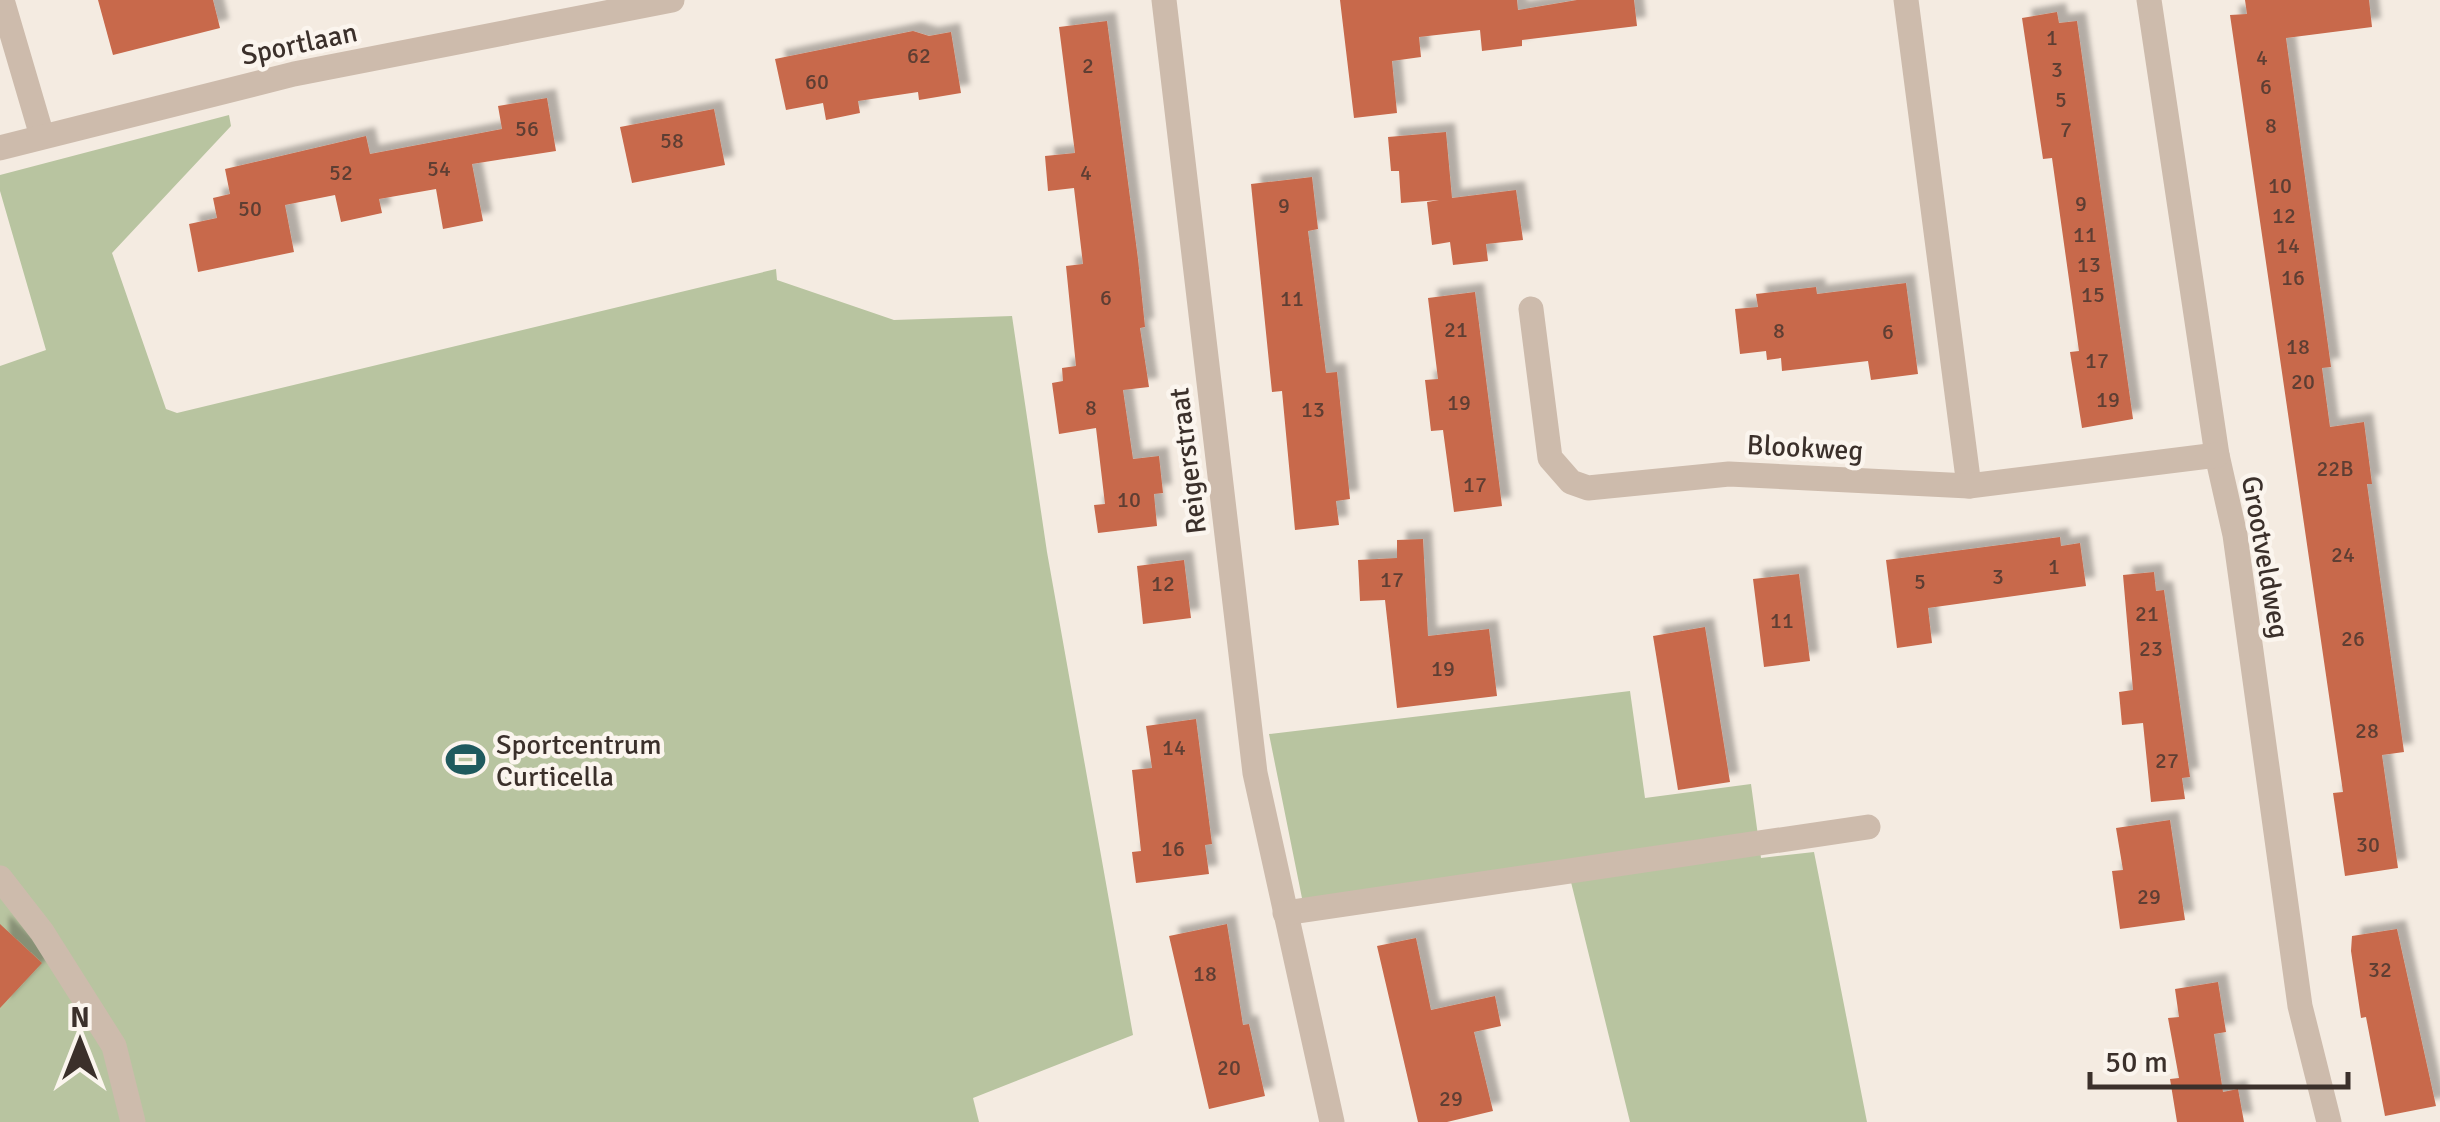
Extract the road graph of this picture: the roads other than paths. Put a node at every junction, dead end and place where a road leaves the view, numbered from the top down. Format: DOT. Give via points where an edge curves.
graph roads {
  1 [pos="2,0"];
  2 [pos="672,0"];
  3 [pos="1164,0"];
  4 [pos="1906,0"];
  5 [pos="2149,0"];
  6 [pos="42,136"];
  7 [pos="0,148"];
  8 [pos="1531,309"];
  9 [pos="2217,455"];
  10 [pos="1969,486"];
  11 [pos="1868,827"];
  12 [pos="0,878"];
  13 [pos="1285,913"];
  14 [pos="132,1122"];
  15 [pos="1332,1122"];
  16 [pos="2329,1122"];
  1 -- 6 [label="street"];
  2 -- 6 [label="street, Sportlaan" via="332,65"];
  3 -- 13 [label="street, Reigerstraat" via="1255,773"];
  4 -- 10 [label="street"];
  5 -- 9 [label="street, Grootveldweg"];
  6 -- 7 [label="street, Sportlaan"];
  8 -- 10 [label="street, Blookweg" via="1546,441 1550,458 1571,482 1604,489 1729,474"];
  9 -- 10 [label="street, Blookweg"];
  9 -- 16 [label="street, Grootveldweg" via="2235,534 2300,1006"];
  11 -- 13 [label="street"];
  12 -- 14 [label="street" via="114,1046"];
  13 -- 15 [label="street, Reigerstraat"];
}
